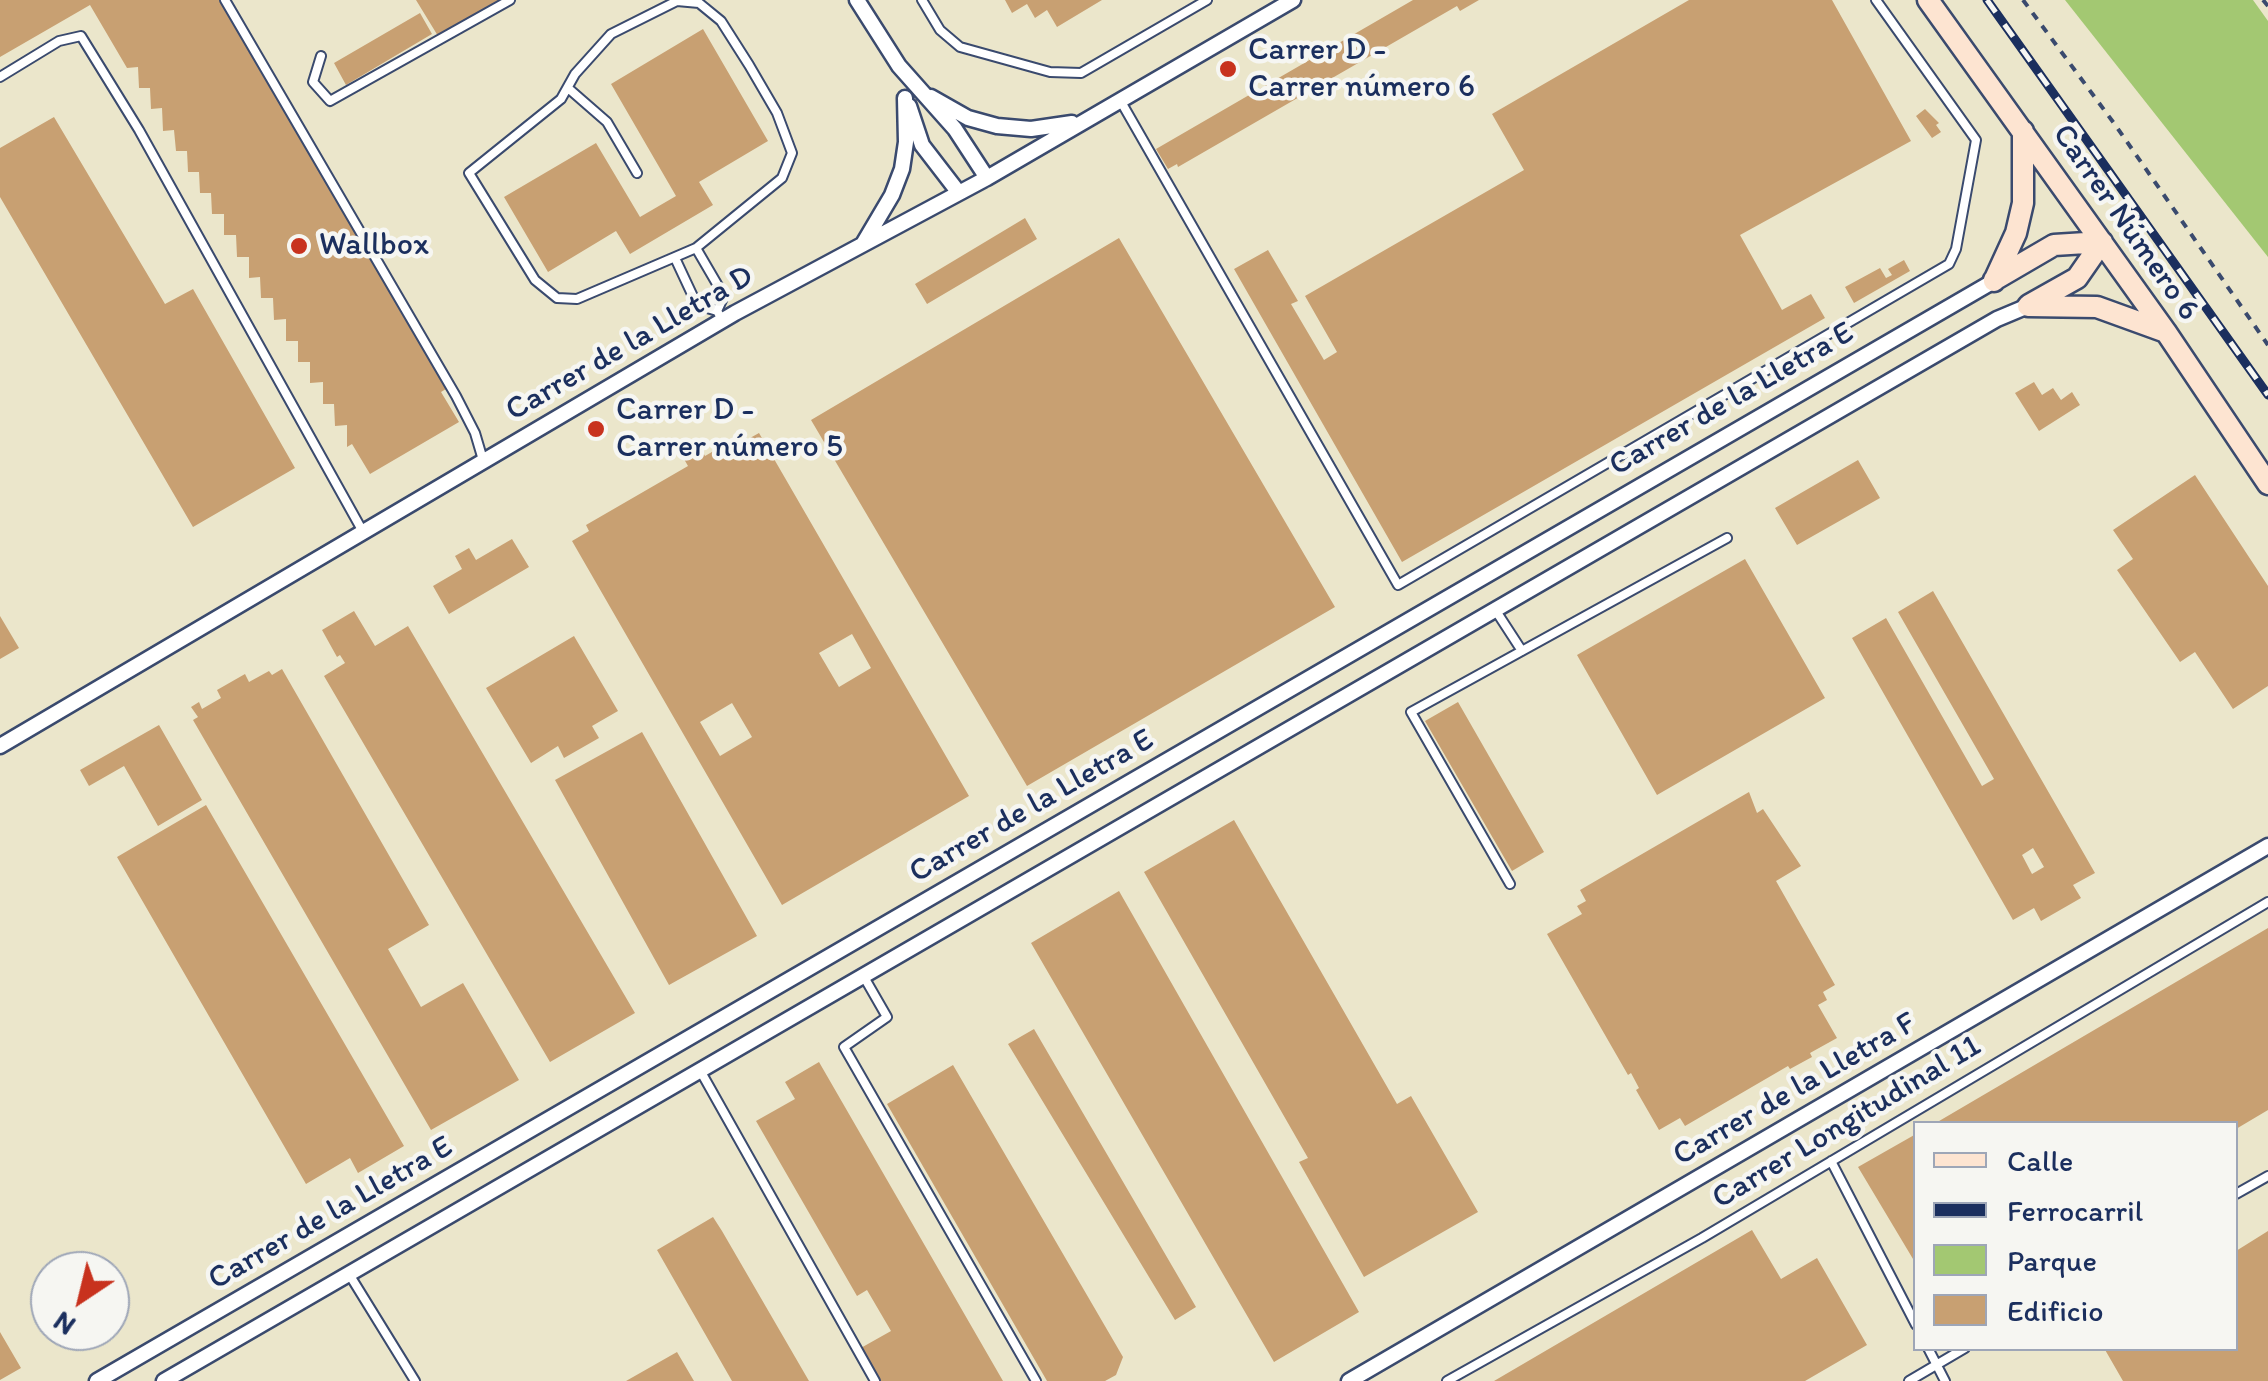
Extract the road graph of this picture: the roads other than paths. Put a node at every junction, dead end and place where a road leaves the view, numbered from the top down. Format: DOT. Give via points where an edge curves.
graph roads {
  1 [pos="225,0"];
  2 [pos="510,0"];
  3 [pos="857,0"];
  4 [pos="922,0"];
  5 [pos="1207,0"];
  6 [pos="1293,0"];
  7 [pos="1876,0"];
  8 [pos="1928,0"];
  9 [pos="321,56"];
  10 [pos="0,77"];
  11 [pos="568,88"];
  12 [pos="912,94"];
  13 [pos="1120,100"];
  14 [pos="1082,122"];
  15 [pos="2024,131"];
  16 [pos="636,172"];
  17 [pos="987,178"];
  18 [pos="958,193"];
  19 [pos="2102,242"];
  20 [pos="863,244"];
  21 [pos="696,248"];
  22 [pos="675,258"];
  23 [pos="1994,280"];
  24 [pos="2028,306"];
  25 [pos="720,316"];
  26 [pos="2166,332"];
  27 [pos="484,460"];
  28 [pos="2268,484"];
  29 [pos="362,530"];
  30 [pos="1726,538"];
  31 [pos="1496,611"];
  32 [pos="1522,651"];
  33 [pos="0,746"];
  34 [pos="2268,846"];
  35 [pos="1510,884"];
  36 [pos="2268,902"];
  37 [pos="864,978"];
  38 [pos="701,1072"];
  39 [pos="1831,1161"];
  40 [pos="2268,1176"];
  41 [pos="2238,1193"];
  42 [pos="349,1274"];
  43 [pos="1913,1319"];
  44 [pos="1929,1351"];
  45 [pos="1961,1351"];
  46 [pos="1936,1365"];
  47 [pos="97,1381"];
  48 [pos="164,1381"];
  49 [pos="415,1381"];
  50 [pos="875,1381"];
  51 [pos="1036,1381"];
  52 [pos="1349,1381"];
  53 [pos="1447,1381"];
  54 [pos="1909,1381"];
  55 [pos="1945,1381"];
  1 -- 27 [label="lane" via="456,396"];
  2 -- 9 [label="lane" via="330,101 313,82"];
  3 -- 12 [label="street"];
  4 -- 5 [label="lane" via="960,47 1050,72 1082,73"];
  6 -- 13 [label="street, Carrer de la Lletra D"];
  7 -- 13 [label="lane" via="1976,140 1950,264 1398,585"];
  8 -- 15 [label="main road, Carrer Número 6"];
  10 -- 29 [label="lane" via="59,41 80,36"];
  11 -- 16 [label="lane" via="607,122"];
  11 -- 21 [label="lane" via="611,34 652,11 677,1 699,4 721,20 777,113 792,153 782,178"];
  11 -- 22 [label="lane" via="468,173 496,222 535,280 557,298 577,299"];
  12 -- 14 [label="street" via="997,126"];
  12 -- 17 [label="street" via="955,129"];
  12 -- 18 [label="street" via="922,145"];
  12 -- 20 [label="street" via="902,169"];
  13 -- 14 [label="street, Carrer de la Lletra D"];
  14 -- 17 [label="street, Carrer de la Lletra D"];
  15 -- 19 [label="main road, Carrer Número 6"];
  15 -- 23 [label="main road" via="2024,203"];
  17 -- 18 [label="street, Carrer de la Lletra D"];
  18 -- 20 [label="street, Carrer de la Lletra D"];
  19 -- 23 [label="main road" via="2054,245"];
  19 -- 24 [label="main road" via="2077,278"];
  19 -- 26 [label="main road, Carrer Número 6"];
  20 -- 25 [label="street, Carrer de la Lletra D"];
  21 -- 22 [label="lane"];
  21 -- 25 [label="lane" via="724,296"];
  22 -- 25 [label="lane" via="697,306"];
  23 -- 47 [label="street, Carrer de la Lletra E"];
  24 -- 26 [label="main road" via="2097,307"];
  24 -- 31 [label="street, Carrer de la Lletra E"];
  25 -- 27 [label="street, Carrer de la Lletra D"];
  26 -- 28 [label="main road, Carrer Número 6"];
  27 -- 29 [label="street, Carrer de la Lletra D"];
  29 -- 33 [label="street, Carrer de la Lletra D"];
  30 -- 32 [label="lane"];
  31 -- 32 [label="lane"];
  31 -- 37 [label="street, Carrer de la Lletra E"];
  32 -- 35 [label="lane" via="1411,712"];
  34 -- 52 [label="street, Carrer de la Lletra F"];
  36 -- 39 [label="lane, Carrer Longitudinal 11"];
  37 -- 38 [label="street, Carrer de la Lletra E"];
  37 -- 51 [label="lane" via="888,1016 844,1047"];
  38 -- 42 [label="street, Carrer de la Lletra E"];
  38 -- 50 [label="lane"];
  39 -- 43 [label="lane"];
  39 -- 53 [label="lane, Carrer Longitudinal 11"];
  40 -- 41 [label="lane"];
  42 -- 48 [label="street, Carrer de la Lletra E"];
  42 -- 49 [label="lane"];
  44 -- 46 [label="lane"];
  45 -- 46 [label="lane"];
  46 -- 54 [label="lane"];
  46 -- 55 [label="lane"];
}
